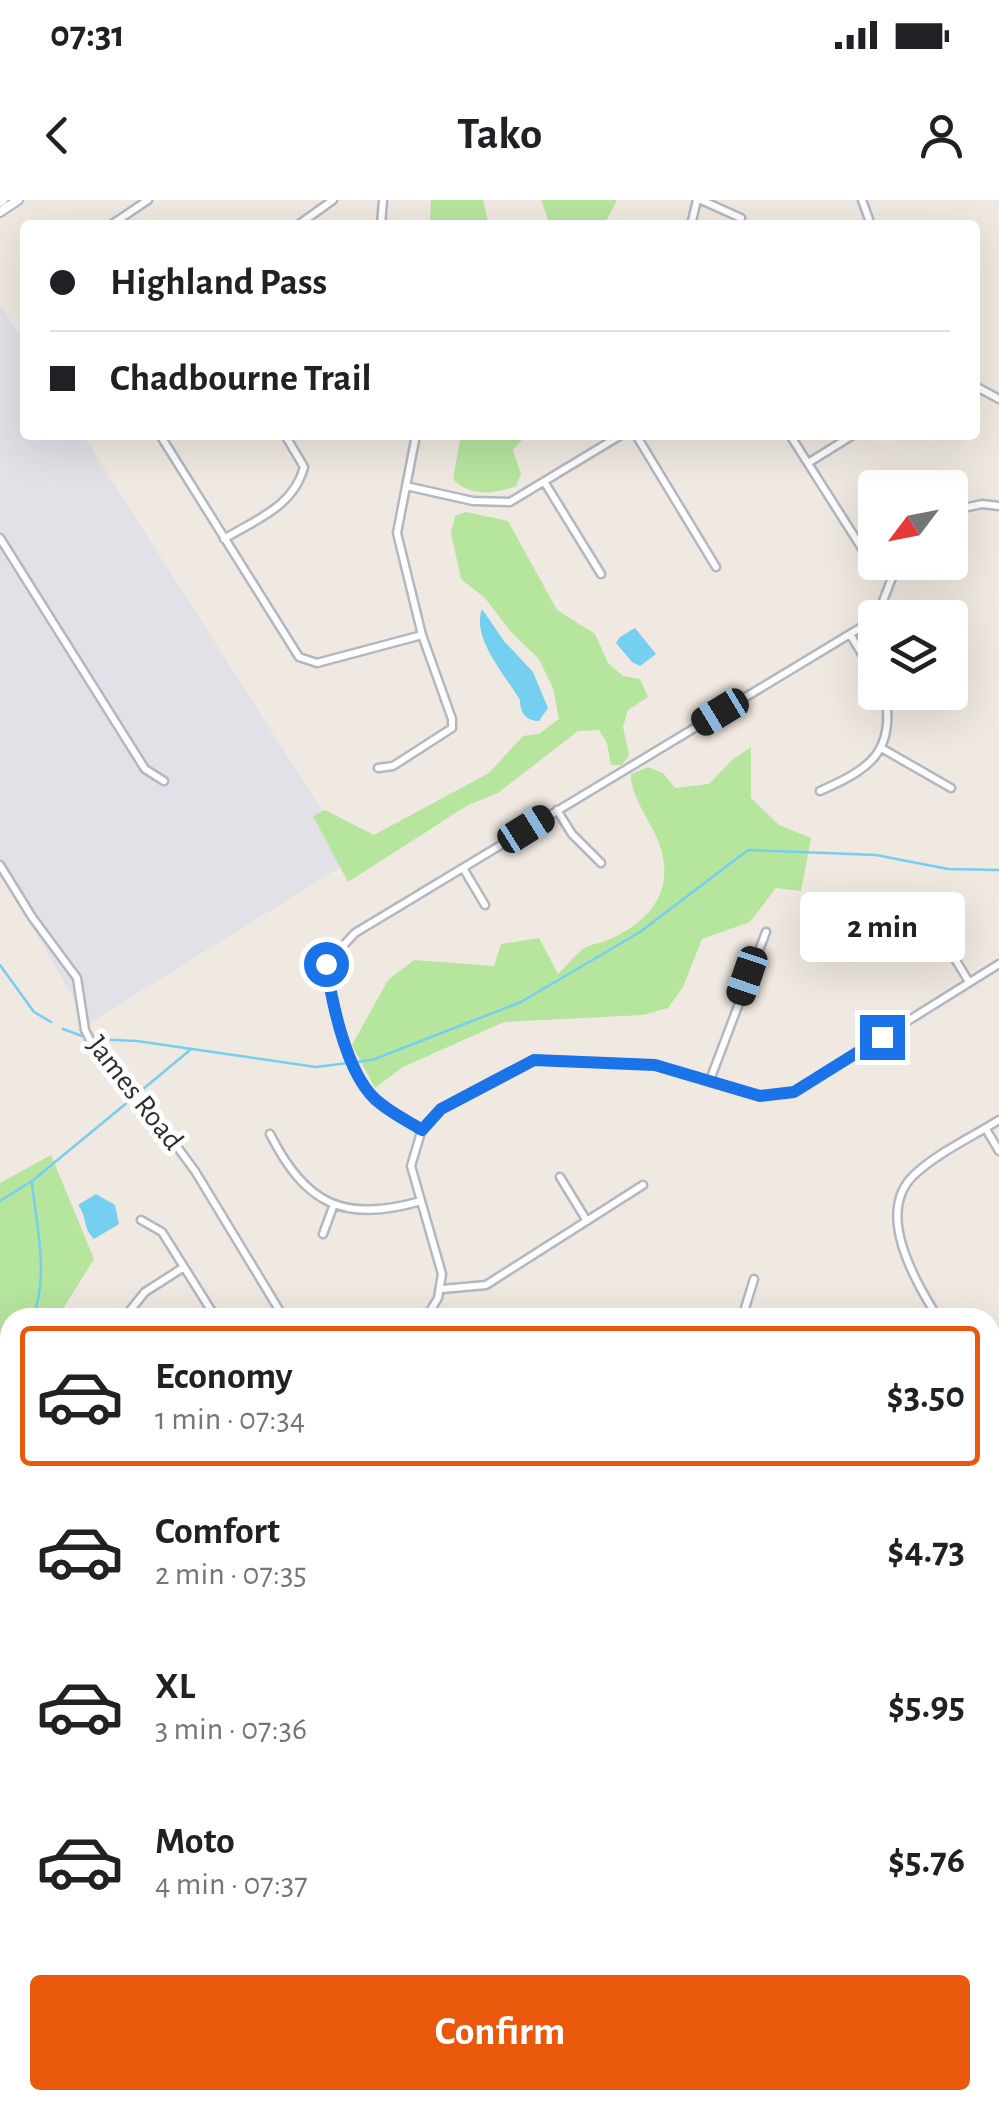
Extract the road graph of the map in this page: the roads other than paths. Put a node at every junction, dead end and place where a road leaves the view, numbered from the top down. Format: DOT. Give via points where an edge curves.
graph roads {
  1 [pos="18,200"];
  2 [pos="148,200"];
  3 [pos="333,200"];
  4 [pos="699,200"];
  5 [pos="0,212"];
  6 [pos="741,218"];
  7 [pos="118,220"];
  8 [pos="305,220"];
  9 [pos="163,440"];
  10 [pos="288,440"];
  11 [pos="415,440"];
  12 [pos="614,440"];
  13 [pos="639,440"];
  14 [pos="793,440"];
  15 [pos="845,440"];
  16 [pos="808,463"];
  17 [pos="545,483"];
  18 [pos="406,486"];
  19 [pos="999,506"];
  20 [pos="968,507"];
  21 [pos="0,538"];
  22 [pos="224,539"];
  23 [pos="858,542"];
  24 [pos="716,566"];
  25 [pos="600,574"];
  26 [pos="891,580"];
  27 [pos="850,634"];
  28 [pos="422,635"];
  29 [pos="858,647"];
  30 [pos="888,710"];
  31 [pos="883,749"];
  32 [pos="378,768"];
  33 [pos="164,781"];
  34 [pos="951,788"];
  35 [pos="820,791"];
  36 [pos="558,810"];
  37 [pos="601,863"];
  38 [pos="0,864"];
  39 [pos="463,868"];
  40 [pos="486,905"];
  41 [pos="766,932"];
  42 [pos="949,949"];
  43 [pos="999,964"];
  44 [pos="970,982"];
  45 [pos="710,1081"];
  46 [pos="999,1120"];
  47 [pos="986,1129"];
  48 [pos="422,1130"];
  49 [pos="270,1134"];
  50 [pos="999,1151"];
  51 [pos="560,1177"];
  52 [pos="643,1185"];
  53 [pos="421,1201"];
  54 [pos="334,1204"];
  55 [pos="140,1220"];
  56 [pos="588,1221"];
  57 [pos="323,1234"];
  58 [pos="184,1267"];
  59 [pos="754,1279"];
  60 [pos="442,1289"];
  61 [pos="132,1308"];
  62 [pos="210,1308"];
  63 [pos="278,1308"];
  64 [pos="432,1308"];
  65 [pos="745,1308"];
  66 [pos="932,1308"];
  1 -- 5 [label="street"];
  2 -- 7 [label="street"];
  3 -- 8 [label="street"];
  4 -- 6 [label="street"];
  9 -- 22 [label="street"];
  10 -- 22 [label="street" via="304,466 299,487"];
  11 -- 18 [label="street"];
  12 -- 17 [label="street"];
  13 -- 24 [label="street"];
  14 -- 16 [label="street"];
  15 -- 16 [label="street"];
  16 -- 23 [label="street"];
  17 -- 18 [label="street" via="510,502"];
  17 -- 25 [label="street"];
  18 -- 28 [label="street" via="396,534"];
  19 -- 20 [label="street"];
  21 -- 33 [label="street" via="144,769"];
  22 -- 28 [label="street" via="299,657 318,663"];
  26 -- 27 [label="street" via="880,608"];
  27 -- 29 [label="street"];
  27 -- 36 [label="street"];
  28 -- 32 [label="street" via="452,728"];
  30 -- 31 [label="street"];
  31 -- 34 [label="street"];
  31 -- 35 [label="street" via="858,774"];
  36 -- 37 [label="street"];
  36 -- 39 [label="street"];
  38 -- 63 [label="street, James Road" via="77,978 90,1040 195,1171"];
  39 -- 40 [label="street"];
  39 -- 48 [label="street" via="354,933 326,964 332,1003 359,1076 372,1097"];
  41 -- 45 [label="street"];
  42 -- 44 [label="street"];
  43 -- 44 [label="street"];
  44 -- 45 [label="street" via="794,1092 760,1096"];
  45 -- 48 [label="street" via="655,1065 534,1060 441,1109"];
  46 -- 47 [label="street"];
  47 -- 50 [label="street"];
  47 -- 66 [label="street" via="914,1174 902,1193 902,1248"];
  48 -- 53 [label="street" via="411,1166"];
  49 -- 54 [label="street" via="287,1168"];
  51 -- 56 [label="street"];
  52 -- 56 [label="street"];
  53 -- 54 [label="street" via="386,1211"];
  53 -- 60 [label="street"];
  54 -- 57 [label="street"];
  55 -- 58 [label="street" via="162,1232"];
  56 -- 60 [label="street" via="486,1285"];
  58 -- 61 [label="street"];
  58 -- 62 [label="street"];
  59 -- 65 [label="street"];
  60 -- 64 [label="street"];
}
